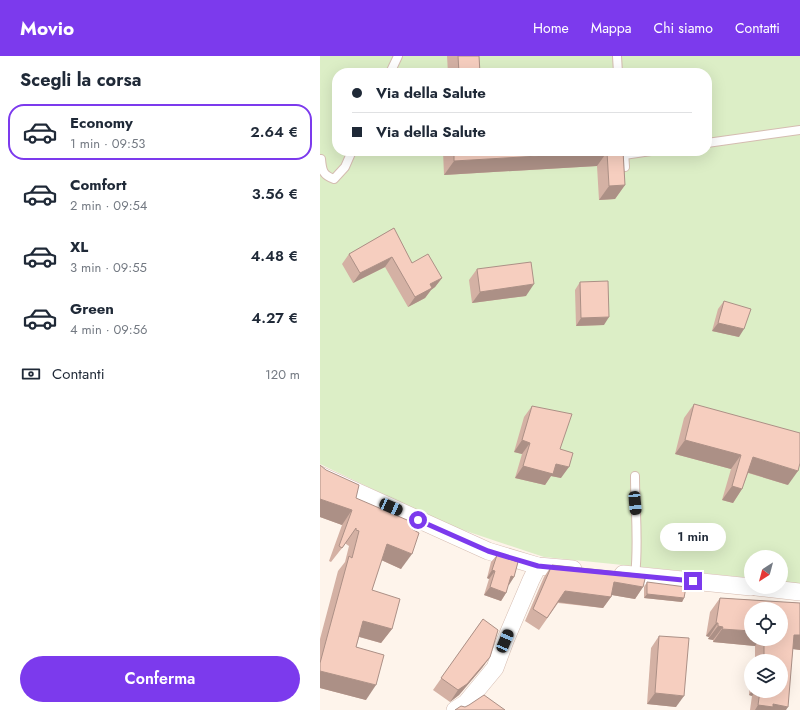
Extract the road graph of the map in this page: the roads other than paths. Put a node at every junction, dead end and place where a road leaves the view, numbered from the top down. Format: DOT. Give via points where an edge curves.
graph roads {
  1 [pos="398,56"];
  2 [pos="617,56"];
  3 [pos="392,68"];
  4 [pos="618,68"];
  5 [pos="800,130"];
  6 [pos="712,142"];
  7 [pos="350,156"];
  8 [pos="624,156"];
  9 [pos="321,159"];
  10 [pos="625,167"];
  11 [pos="320,475"];
  12 [pos="635,476"];
  13 [pos="538,566"];
  14 [pos="635,576"];
  15 [pos="744,585"];
  16 [pos="788,591"];
  17 [pos="800,592"];
  18 [pos="455,710"];
  1 -- 3 [label="lane"];
  2 -- 4 [label="lane"];
  5 -- 6 [label="lane"];
  7 -- 9 [label="lane" via="345,167 334,180 322,170"];
  8 -- 10 [label="lane"];
  11 -- 13 [label="street" via="488,551"];
  12 -- 14 [label="lane"];
  13 -- 14 [label="street"];
  13 -- 18 [label="street" via="495,668 466,703"];
  14 -- 15 [label="street"];
  16 -- 17 [label="street"];
}
